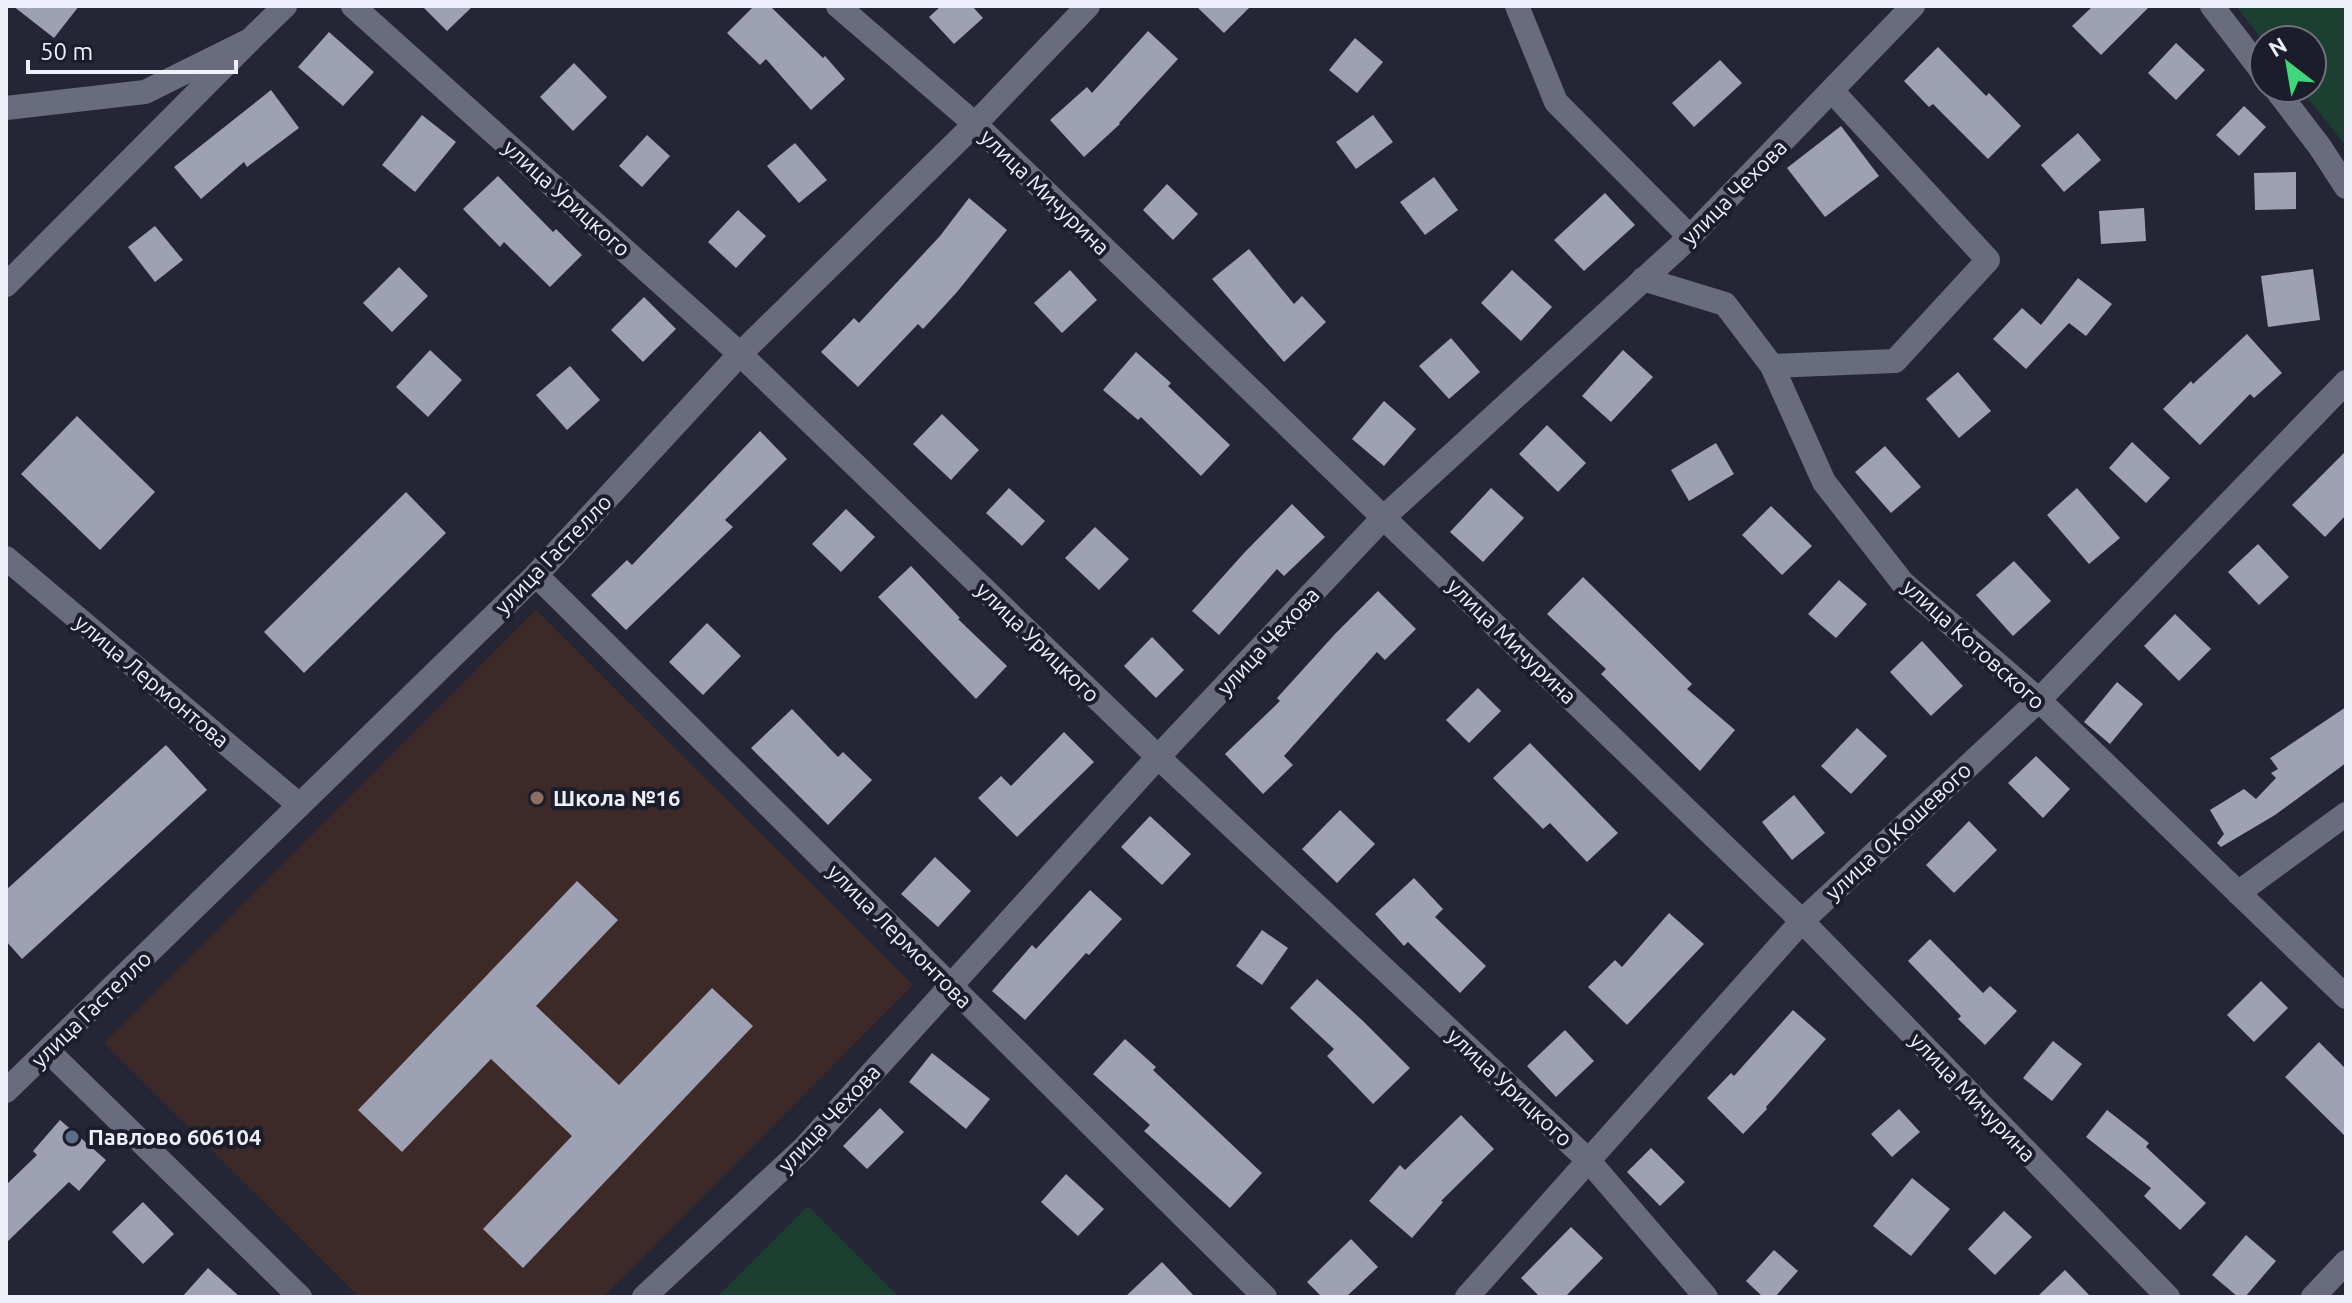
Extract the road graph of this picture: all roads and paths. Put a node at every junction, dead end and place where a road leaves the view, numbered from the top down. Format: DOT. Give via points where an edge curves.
graph roads {
  1 [pos="285,6"];
  2 [pos="353,6"];
  3 [pos="838,6"];
  4 [pos="1088,6"];
  5 [pos="1517,6"];
  6 [pos="1913,6"];
  7 [pos="2212,6"];
  8 [pos="250,40"];
  9 [pos="2248,53"];
  10 [pos="1833,92"];
  11 [pos="2287,104"];
  12 [pos="6,108"];
  13 [pos="975,124"];
  14 [pos="2346,187"];
  15 [pos="1690,237"];
  16 [pos="1643,279"];
  17 [pos="6,285"];
  18 [pos="740,354"];
  19 [pos="1772,366"];
  20 [pos="2346,382"];
  21 [pos="1384,517"];
  22 [pos="6,558"];
  23 [pos="536,575"];
  24 [pos="2039,700"];
  25 [pos="1158,757"];
  26 [pos="298,804"];
  27 [pos="2346,814"];
  28 [pos="2238,893"];
  29 [pos="1802,921"];
  30 [pos="950,985"];
  31 [pos="2346,997"];
  32 [pos="48,1051"];
  33 [pos="6,1091"];
  34 [pos="1588,1160"];
  35 [pos="2346,1262"];
  36 [pos="300,1297"];
  37 [pos="644,1297"];
  38 [pos="1265,1297"];
  39 [pos="1467,1297"];
  40 [pos="1706,1297"];
  41 [pos="2168,1297"];
  42 [pos="2313,1297"];
  1 -- 8 [label="street"];
  2 -- 18 [label="street, улица Урицкого"];
  3 -- 13 [label="street, улица Мичурина"];
  4 -- 13 [label="street, улица Гастелло"];
  5 -- 15 [label="street" via="1556,102"];
  6 -- 10 [label="street, улица Чехова"];
  7 -- 9 [label="street"];
  8 -- 12 [label="street" via="145,92"];
  8 -- 17 [label="street"];
  10 -- 15 [label="street, улица Чехова"];
  10 -- 19 [label="street" via="1988,260 1895,361"];
  11 -- 14 [label="street"];
  13 -- 18 [label="street, улица Гастелло"];
  13 -- 21 [label="street, улица Мичурина"];
  15 -- 16 [label="street, улица Чехова"];
  16 -- 19 [label="street, улица Котовского" via="1725,304"];
  16 -- 21 [label="street, улица Чехова"];
  18 -- 23 [label="street, улица Гастелло"];
  18 -- 25 [label="street, улица Урицкого"];
  19 -- 24 [label="street, улица Котовского" via="1824,482 1902,582"];
  20 -- 24 [label="street, улица О.Кошевого"];
  21 -- 25 [label="street, улица Чехова"];
  21 -- 29 [label="street, улица Мичурина"];
  22 -- 26 [label="street, улица Лермонтова"];
  23 -- 26 [label="street, улица Гастелло"];
  23 -- 30 [label="street, улица Лермонтова"];
  24 -- 28 [label="street, улица Котовского"];
  24 -- 29 [label="street, улица О.Кошевого"];
  25 -- 30 [label="street, улица Чехова"];
  25 -- 34 [label="street, улица Урицкого"];
  26 -- 32 [label="street, улица Гастелло"];
  27 -- 28 [label="street"];
  28 -- 31 [label="street, улица Котовского"];
  29 -- 34 [label="street, улица О.Кошевого"];
  29 -- 41 [label="street, улица Мичурина"];
  30 -- 37 [label="street, улица Чехова" via="804,1148"];
  30 -- 38 [label="street, улица Лермонтова"];
  32 -- 33 [label="street, улица Гастелло"];
  32 -- 36 [label="street"];
  34 -- 39 [label="street, улица О.Кошевого"];
  34 -- 40 [label="street, улица Урицкого"];
  35 -- 42 [label="street"];
}
